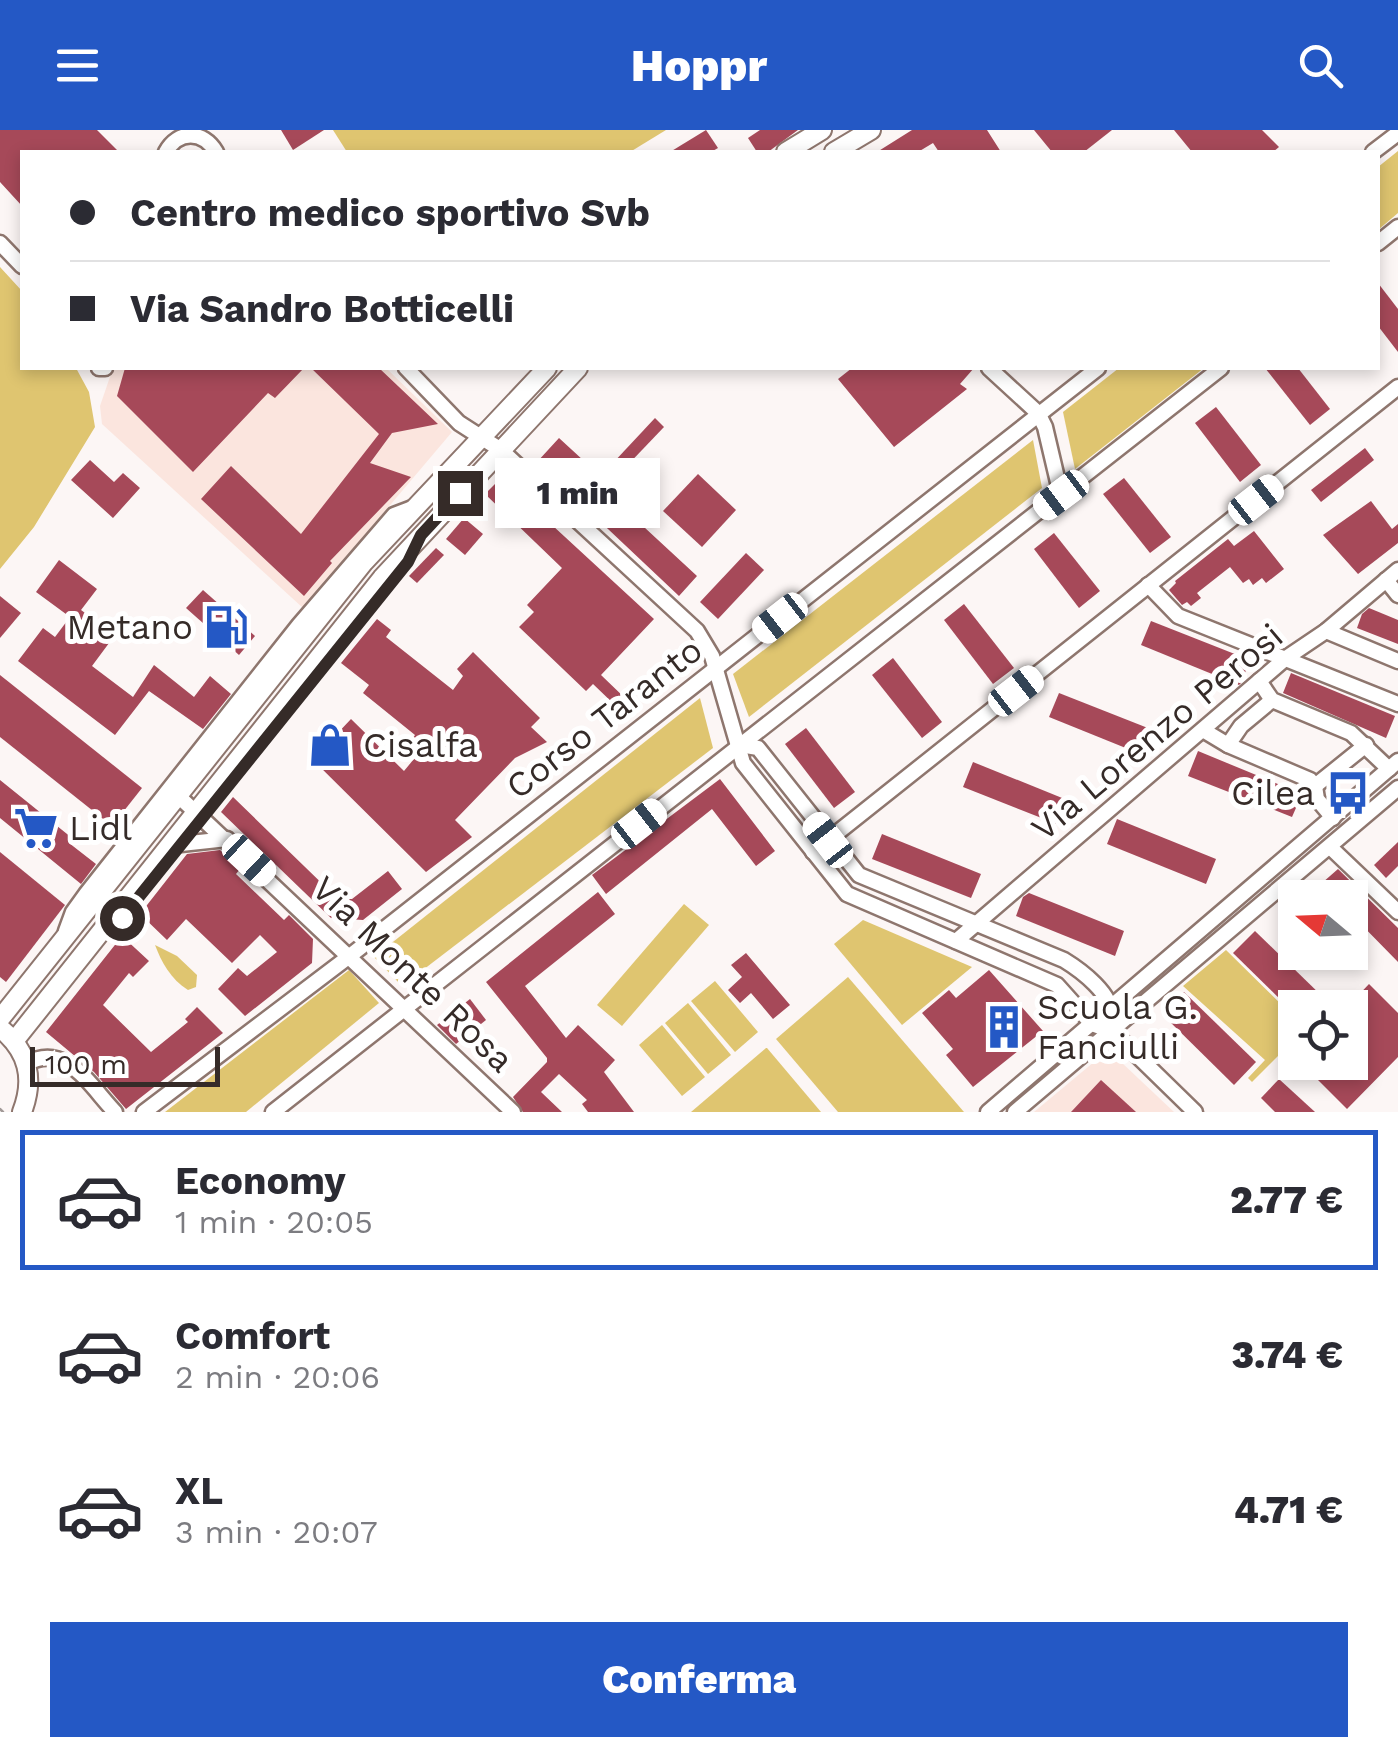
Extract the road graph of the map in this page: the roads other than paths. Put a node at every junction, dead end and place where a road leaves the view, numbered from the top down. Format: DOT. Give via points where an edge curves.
graph roads {
  1 [pos="822,130"];
  2 [pos="872,130"];
  3 [pos="190,132"];
  4 [pos="1398,132"];
  5 [pos="213,142"];
  6 [pos="168,150"];
  7 [pos="789,150"];
  8 [pos="837,150"];
  9 [pos="1376,150"];
  10 [pos="0,243"];
  11 [pos="20,264"];
  12 [pos="408,370"];
  13 [pos="545,370"];
  14 [pos="576,370"];
  15 [pos="992,370"];
  16 [pos="1095,370"];
  17 [pos="1218,370"];
  18 [pos="1398,387"];
  19 [pos="1038,413"];
  20 [pos="480,438"];
  21 [pos="501,450"];
  22 [pos="1066,491"];
  23 [pos="1392,575"];
  24 [pos="1148,586"];
  25 [pos="1398,594"];
  26 [pos="1326,631"];
  27 [pos="1286,658"];
  28 [pos="1398,661"];
  29 [pos="716,669"];
  30 [pos="1266,691"];
  31 [pos="1398,704"];
  32 [pos="1203,730"];
  33 [pos="740,745"];
  34 [pos="1228,745"];
  35 [pos="1370,748"];
  36 [pos="1394,765"];
  37 [pos="1398,788"];
  38 [pos="174,792"];
  39 [pos="1316,793"];
  40 [pos="200,814"];
  41 [pos="1333,818"];
  42 [pos="227,839"];
  43 [pos="828,840"];
  44 [pos="182,844"];
  45 [pos="1330,847"];
  46 [pos="813,852"];
  47 [pos="1398,912"];
  48 [pos="976,924"];
  49 [pos="956,940"];
  50 [pos="351,955"];
  51 [pos="79,957"];
  52 [pos="1112,1006"];
  53 [pos="404,1007"];
  54 [pos="0,1019"];
  55 [pos="1092,1024"];
  56 [pos="1112,1032"];
  57 [pos="8,1034"];
  58 [pos="26,1064"];
  59 [pos="24,1110"];
  60 [pos="115,1112"];
  61 [pos="144,1112"];
  62 [pos="273,1112"];
  63 [pos="513,1112"];
  64 [pos="988,1112"];
  65 [pos="1016,1112"];
  66 [pos="1195,1112"];
  1 -- 7 [label="main road"];
  2 -- 8 [label="main road"];
  3 -- 5 [label="street"];
  3 -- 6 [label="street"];
  4 -- 9 [label="street"];
  10 -- 11 [label="street"];
  12 -- 20 [label="street"];
  13 -- 20 [label="main road"];
  14 -- 21 [label="main road"];
  15 -- 19 [label="street"];
  16 -- 19 [label="street, Corso Taranto"];
  17 -- 22 [label="street"];
  18 -- 24 [label="street"];
  19 -- 22 [label="street"];
  19 -- 29 [label="street, Corso Taranto"];
  20 -- 21 [label="street"];
  20 -- 38 [label="main road"];
  21 -- 29 [label="street" via="697,631"];
  21 -- 40 [label="main road" via="382,578"];
  22 -- 33 [label="street"];
  23 -- 25 [label="street"];
  23 -- 26 [label="street, Via Lorenzo Perosi"];
  24 -- 27 [label="street" via="1178,616"];
  24 -- 43 [label="street"];
  26 -- 27 [label="street, Via Lorenzo Perosi"];
  26 -- 28 [label="street"];
  27 -- 30 [label="street, Via Lorenzo Perosi"];
  27 -- 31 [label="street"];
  29 -- 33 [label="street"];
  29 -- 50 [label="street, Corso Taranto"];
  30 -- 32 [label="street, Via Lorenzo Perosi"];
  30 -- 34 [label="street"];
  30 -- 35 [label="street"];
  32 -- 34 [label="street"];
  32 -- 48 [label="street, Via Lorenzo Perosi"];
  33 -- 43 [label="street" via="758,748"];
  33 -- 46 [label="street" via="743,763"];
  33 -- 53 [label="street"];
  34 -- 39 [label="street" via="1310,780"];
  35 -- 36 [label="street"];
  35 -- 39 [label="street"];
  36 -- 41 [label="street"];
  37 -- 45 [label="street"];
  38 -- 40 [label="street, Via Monte Rosa"];
  38 -- 54 [label="main road"];
  39 -- 41 [label="street"];
  40 -- 42 [label="street, Via Monte Rosa"];
  40 -- 44 [label="street"];
  40 -- 51 [label="main road"];
  41 -- 52 [label="street"];
  42 -- 44 [label="street"];
  42 -- 50 [label="street, Via Monte Rosa"];
  43 -- 46 [label="street"];
  43 -- 48 [label="street" via="868,881"];
  44 -- 51 [label="street" via="100,946"];
  45 -- 47 [label="street"];
  45 -- 56 [label="street"];
  46 -- 49 [label="street" via="857,901"];
  48 -- 49 [label="street, Via Lorenzo Perosi"];
  48 -- 52 [label="street" via="1070,964"];
  49 -- 55 [label="street" via="1052,982"];
  50 -- 53 [label="street, Via Monte Rosa"];
  50 -- 61 [label="street, Corso Taranto"];
  51 -- 57 [label="main road"];
  52 -- 55 [label="street"];
  52 -- 56 [label="street"];
  53 -- 62 [label="street"];
  53 -- 63 [label="street, Via Monte Rosa"];
  55 -- 56 [label="street"];
  55 -- 64 [label="street"];
  56 -- 65 [label="street"];
  56 -- 66 [label="street"];
  57 -- 58 [label="main road"];
  58 -- 59 [label="main road"];
  58 -- 60 [label="street" via="65,1059"];
}
